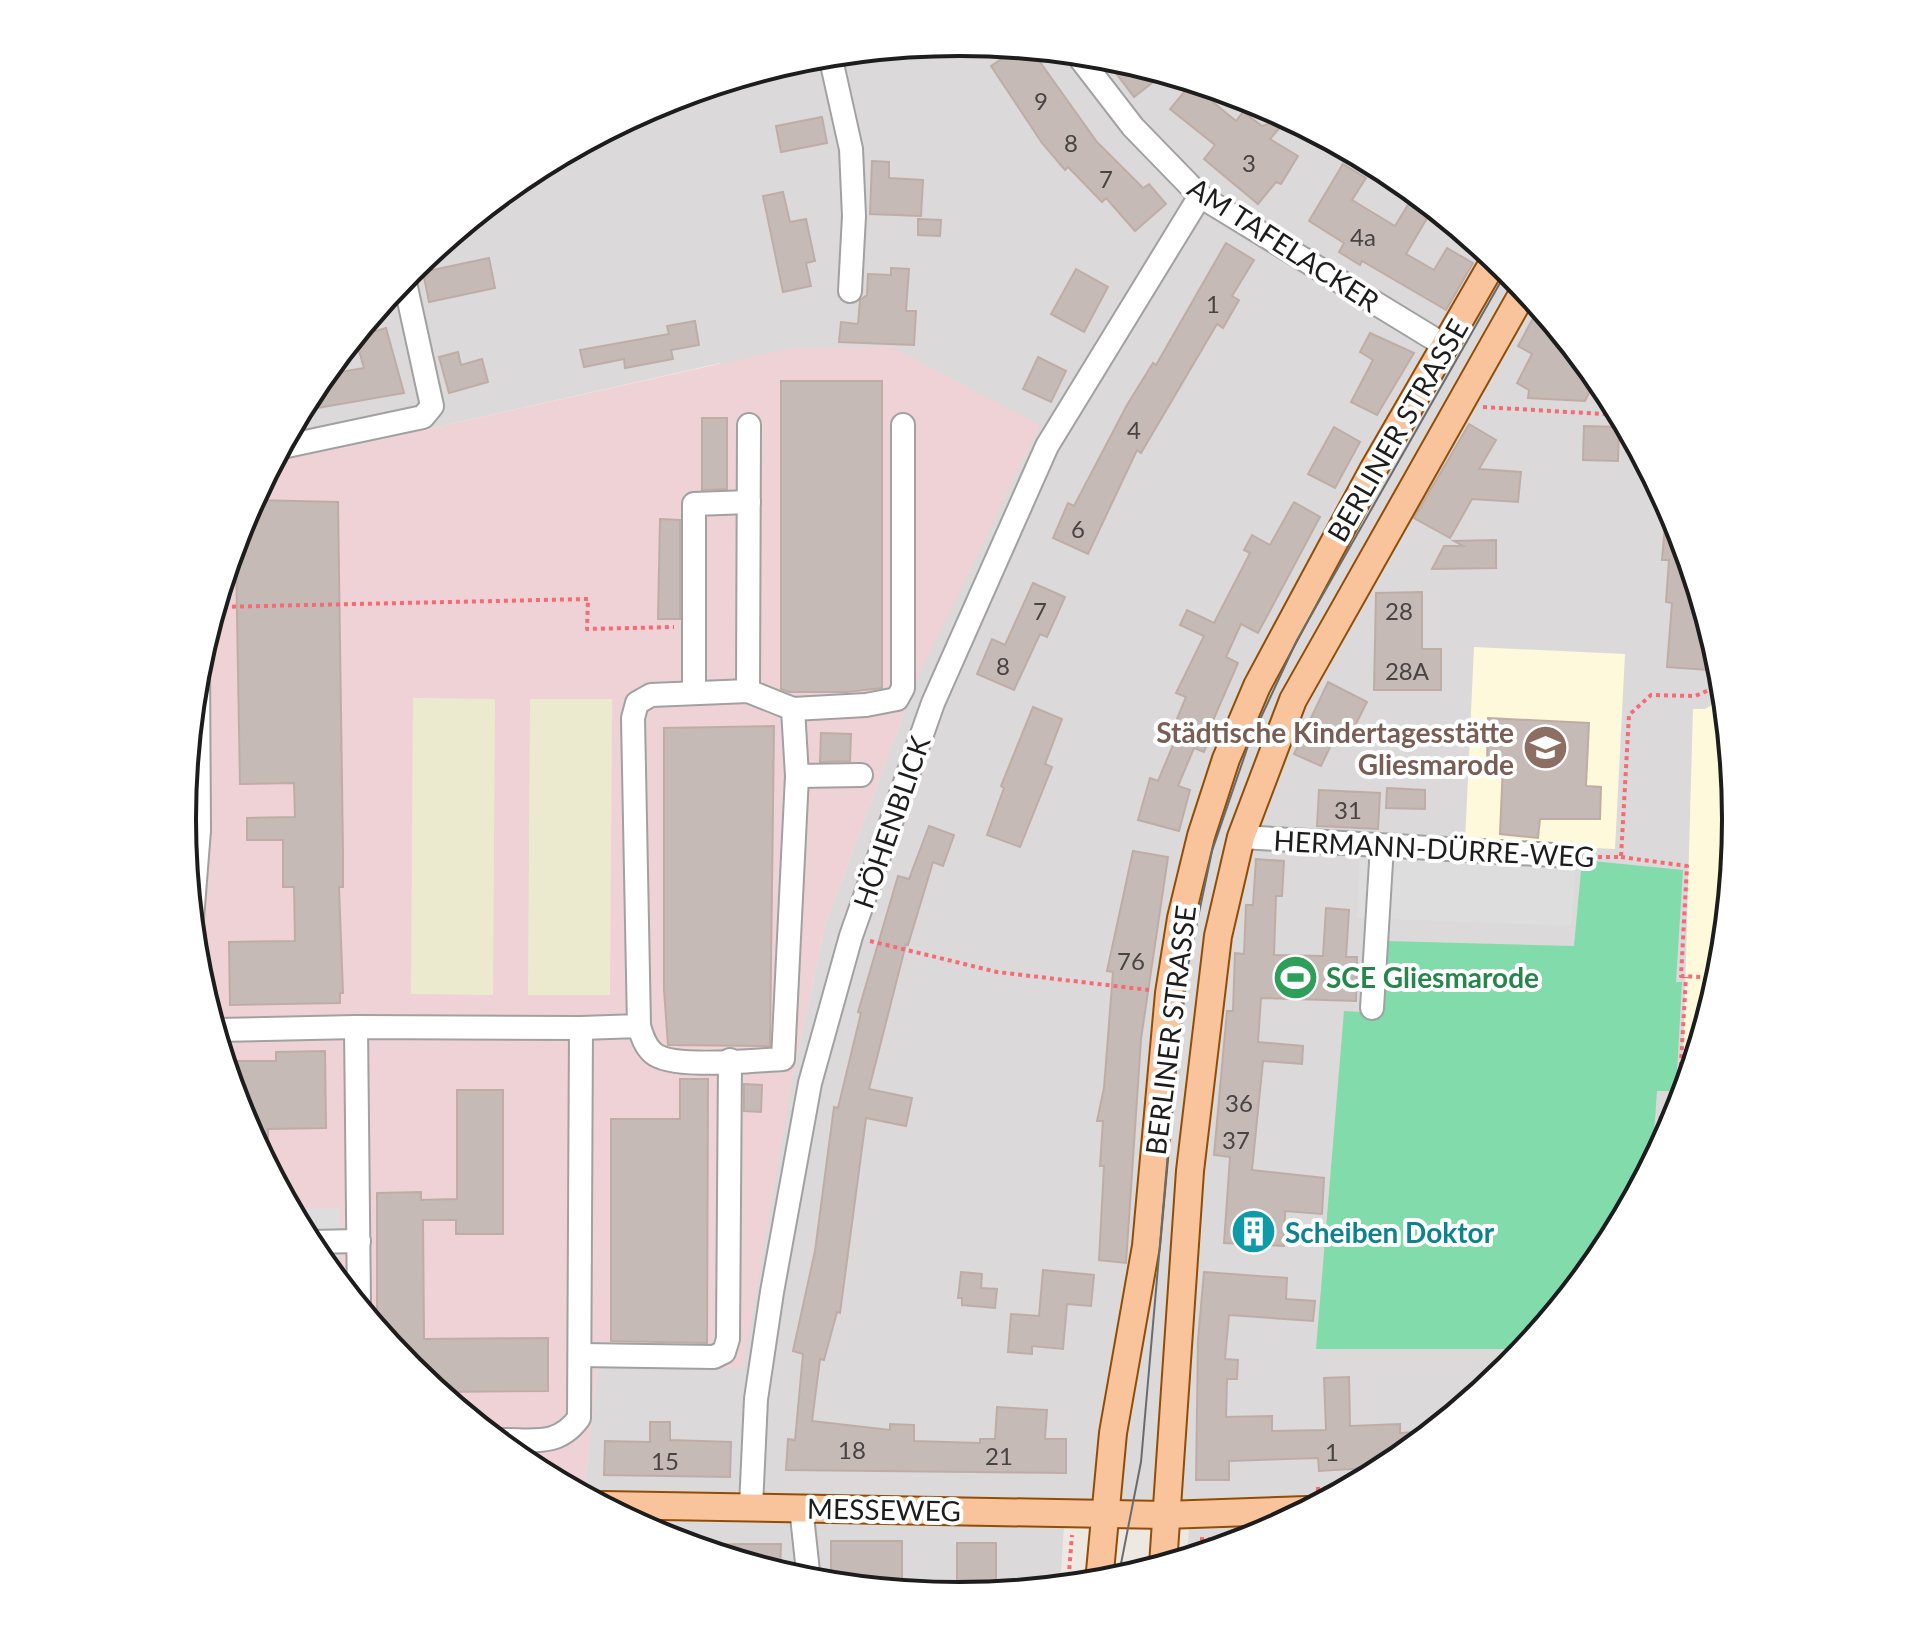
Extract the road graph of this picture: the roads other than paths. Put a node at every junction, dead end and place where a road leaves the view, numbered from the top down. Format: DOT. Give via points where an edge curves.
graph roads {
  1 [pos="833,67"];
  2 [pos="1087,68"];
  3 [pos="1200,196"];
  4 [pos="1489,269"];
  5 [pos="850,291"];
  6 [pos="407,293"];
  7 [pos="1519,300"];
  8 [pos="1444,345"];
  9 [pos="749,425"];
  10 [pos="903,425"];
  11 [pos="295,444"];
  12 [pos="749,502"];
  13 [pos="694,691"];
  14 [pos="748,691"];
  15 [pos="793,709"];
  16 [pos="861,775"];
  17 [pos="797,776"];
  18 [pos="1241,837"];
  19 [pos="1382,846"];
  20 [pos="1571,856"];
  21 [pos="1372,1008"];
  22 [pos="639,1026"];
  23 [pos="356,1027"];
  24 [pos="581,1028"];
  25 [pos="226,1030"];
  26 [pos="730,1060"];
  27 [pos="359,1241"];
  28 [pos="324,1242"];
  29 [pos="359,1289"];
  30 [pos="581,1355"];
  31 [pos="517,1440"];
  32 [pos="627,1505"];
  33 [pos="751,1506"];
  34 [pos="801,1507"];
  35 [pos="1280,1511"];
  36 [pos="1104,1513"];
  37 [pos="1165,1515"];
  38 [pos="1163,1554"];
  39 [pos="807,1566"];
  40 [pos="1100,1568"];
  1 -- 5 [label="street" via="851,149"];
  2 -- 3 [label="street, AM TAFELACKER" via="1133,127"];
  3 -- 8 [label="street, AM TAFELACKER"];
  3 -- 33 [label="street, HÖHENBLICK" via="1047,446 933,703 851,936 810,1083 772,1292 756,1399"];
  4 -- 8 [label="main road, BERLINER STRASSE"];
  6 -- 11 [label="street" via="432,406 423,417"];
  7 -- 18 [label="main road, BERLINER STRASSE" via="1293,700"];
  8 -- 36 [label="main road, BERLINER STRASSE" via="1257,686 1201,836 1169,993 1146,1246 1124,1355"];
  9 -- 12 [label="street"];
  10 -- 15 [label="street" via="903,688 897,699 880,704"];
  12 -- 13 [label="street" via="694,504"];
  12 -- 14 [label="street"];
  13 -- 14 [label="street"];
  13 -- 22 [label="street" via="651,695 637,703 633,718"];
  14 -- 15 [label="street"];
  15 -- 17 [label="street"];
  16 -- 17 [label="street"];
  17 -- 26 [label="street" via="783,1059"];
  18 -- 19 [label="street, HERMANN-DÜRRE-WEG"];
  18 -- 37 [label="main road, BERLINER STRASSE" via="1218,936 1190,1171"];
  19 -- 20 [label="street, HERMANN-DÜRRE-WEG"];
  19 -- 21 [label="street"];
  22 -- 24 [label="street"];
  22 -- 26 [label="street" via="655,1055 680,1061"];
  23 -- 24 [label="street"];
  23 -- 25 [label="street"];
  23 -- 27 [label="street"];
  24 -- 30 [label="street"];
  26 -- 30 [label="street" via="724,1352 714,1357"];
  27 -- 28 [label="street"];
  27 -- 29 [label="street"];
  30 -- 31 [label="street" via="579,1418 567,1435"];
  32 -- 33 [label="main road, MESSEWEG"];
  33 -- 34 [label="main road, MESSEWEG"];
  34 -- 36 [label="main road, MESSEWEG"];
  34 -- 39 [label="street"];
  35 -- 37 [label="main road, MESSEWEG"];
  36 -- 37 [label="main road, MESSEWEG"];
  36 -- 40 [label="main road, BERLINER STRASSE"];
  37 -- 38 [label="main road, BERLINER STRASSE"];
}
